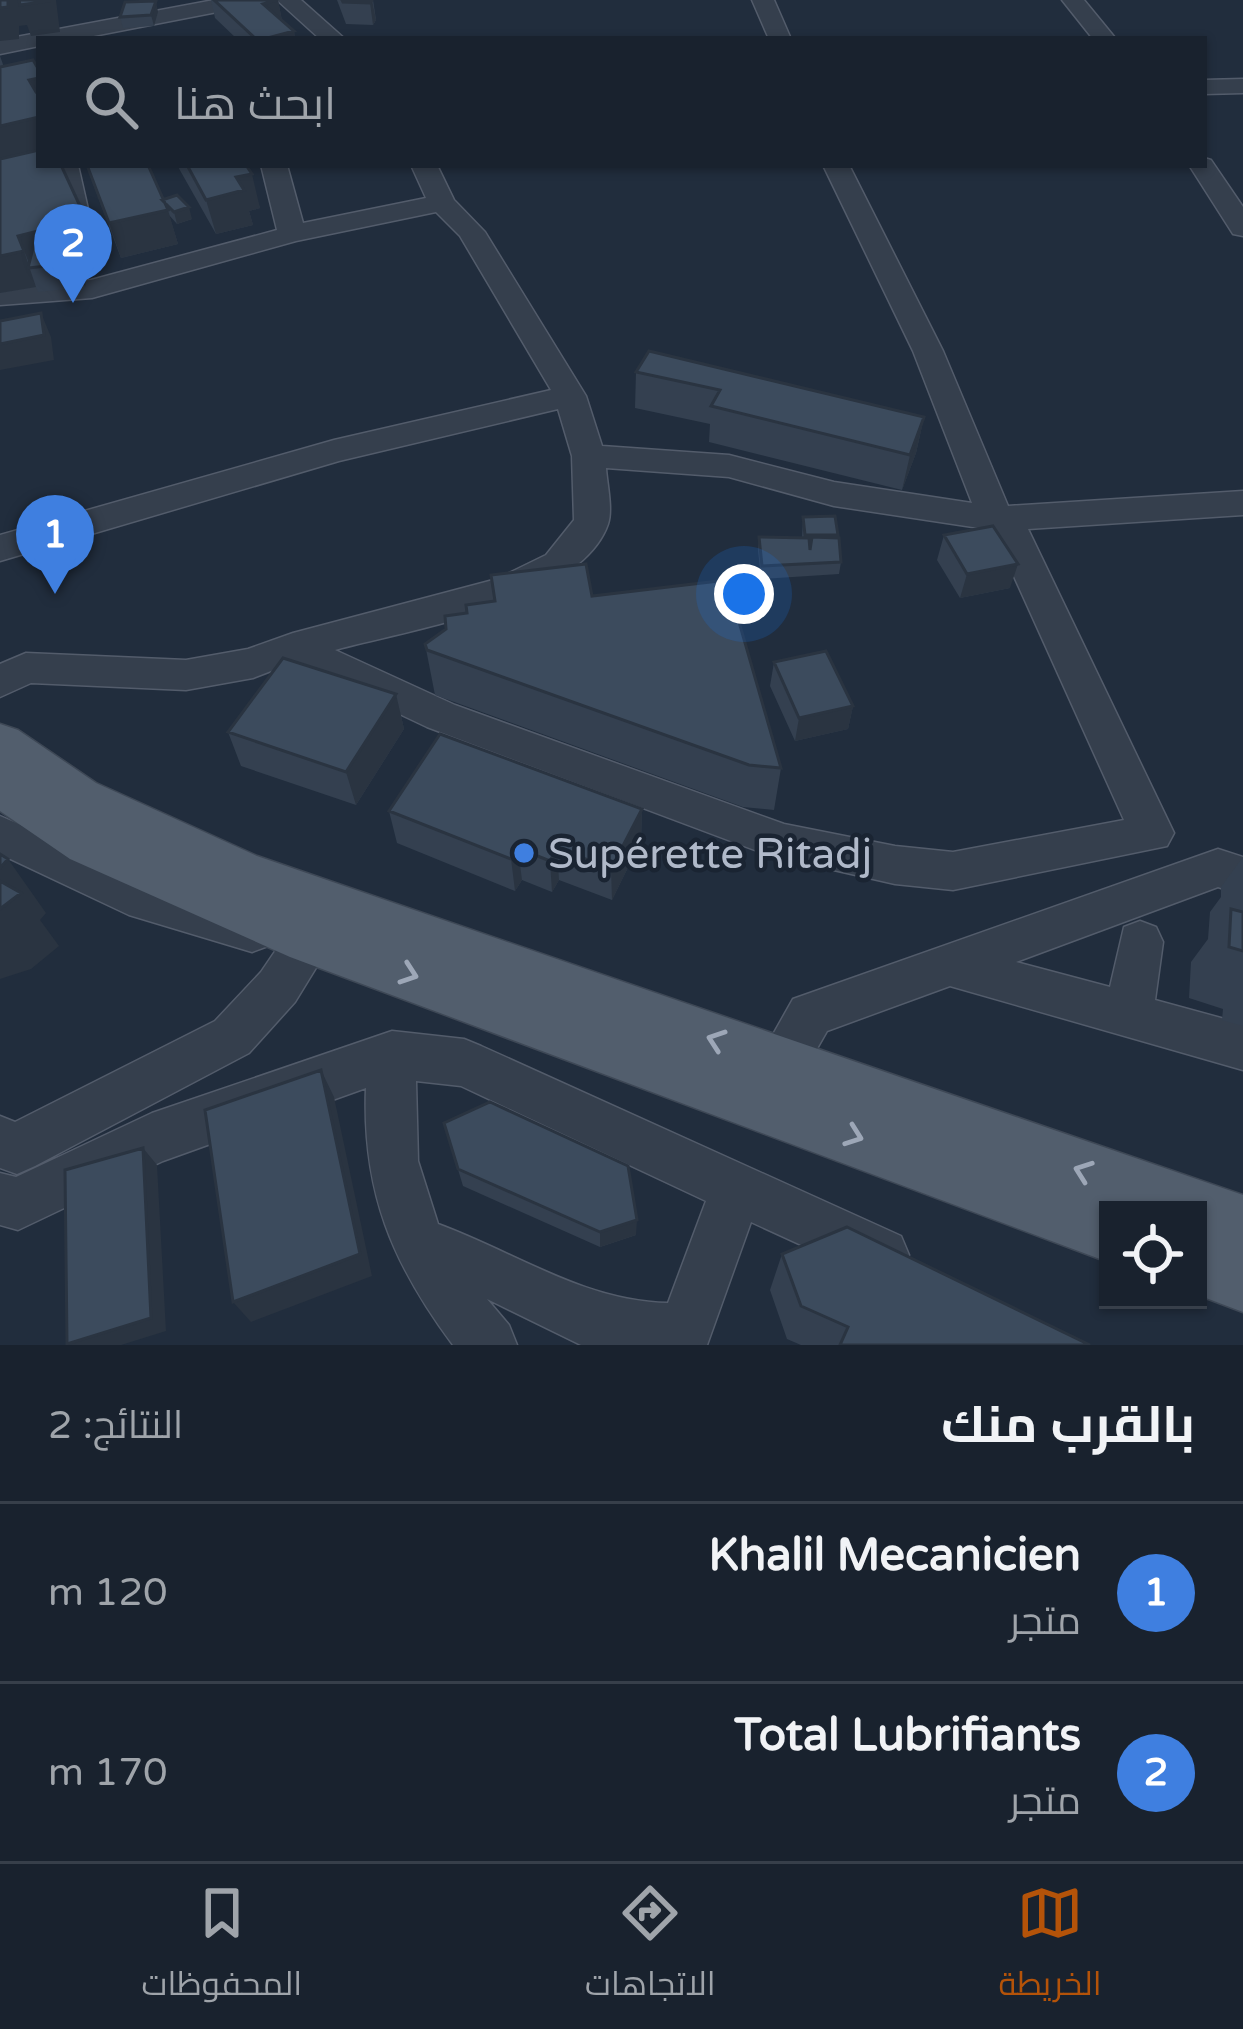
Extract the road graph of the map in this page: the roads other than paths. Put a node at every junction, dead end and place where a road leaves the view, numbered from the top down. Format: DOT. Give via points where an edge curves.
graph roads {
  1 [pos="83,0"];
  2 [pos="248,0"];
  3 [pos="288,0"];
  4 [pos="763,0"];
  5 [pos="1073,0"];
  6 [pos="99,26"];
  7 [pos="52,36"];
  8 [pos="330,36"];
  9 [pos="780,36"];
  10 [pos="1103,36"];
  11 [pos="36,39"];
  12 [pos="0,47"];
  13 [pos="1243,86"];
  14 [pos="1207,87"];
  15 [pos="66,168"];
  16 [pos="275,168"];
  17 [pos="425,168"];
  18 [pos="837,168"];
  19 [pos="1204,168"];
  20 [pos="442,203"];
  21 [pos="1243,228"];
  22 [pos="292,234"];
  23 [pos="92,289"];
  24 [pos="0,296"];
  25 [pos="570,396"];
  26 [pos="589,456"];
  27 [pos="1243,503"];
  28 [pos="996,519"];
  29 [pos="0,548"];
  30 [pos="293,647"];
  31 [pos="0,682"];
  32 [pos="0,744"];
  33 [pos="0,784"];
  34 [pos="0,834"];
  35 [pos="1235,871"];
  36 [pos="321,923"];
  37 [pos="1140,942"];
  38 [pos="947,964"];
  39 [pos="1129,1015"];
  40 [pos="1243,1047"];
  41 [pos="392,1055"];
  42 [pos="782,1063"];
  43 [pos="0,1142"];
  44 [pos="736,1190"];
  45 [pos="0,1199"];
  46 [pos="1168,1201"];
  47 [pos="1207,1215"];
  48 [pos="1099,1226"];
  49 [pos="1243,1228"];
  50 [pos="424,1246"];
  51 [pos="1207,1265"];
  52 [pos="929,1277"];
  53 [pos="1243,1278"];
  54 [pos="689,1338"];
  55 [pos="489,1345"];
  1 -- 6 [label="street"];
  2 -- 6 [label="street" via="202,18"];
  3 -- 8 [label="street"];
  4 -- 9 [label="street"];
  5 -- 10 [label="street"];
  6 -- 7 [label="street"];
  11 -- 12 [label="street"];
  13 -- 14 [label="street"];
  15 -- 23 [label="street"];
  16 -- 22 [label="street"];
  17 -- 20 [label="street"];
  18 -- 28 [label="street" via="928,350"];
  19 -- 21 [label="street"];
  20 -- 22 [label="street"];
  20 -- 25 [label="street" via="471,232"];
  22 -- 23 [label="street"];
  23 -- 24 [label="street"];
  25 -- 26 [label="street"];
  25 -- 29 [label="street" via="334,451"];
  26 -- 28 [label="street" via="729,466 834,494"];
  26 -- 30 [label="street" via="592,522 559,563 508,590"];
  27 -- 28 [label="street"];
  28 -- 30 [label="street" via="1013,533 1152,833 953,871 783,842 441,716"];
  30 -- 31 [label="street" via="186,675 26,668"];
  32 -- 36 [label="main road" via="44,778 242,874"];
  33 -- 36 [label="main road" via="89,843"];
  34 -- 36 [label="street" via="145,902 252,931"];
  35 -- 38 [label="street"];
  42 -- 36 [label="main road, one-way"];
  36 -- 43 [label="street" via="232,1037 17,1148"];
  36 -- 48 [label="main road, one-way"];
  37 -- 39 [label="street"];
  38 -- 39 [label="street"];
  38 -- 42 [label="street" via="810,1016"];
  39 -- 40 [label="street"];
  41 -- 44 [label="street" via="464,1063"];
  41 -- 45 [label="street" via="152,1139 18,1204"];
  41 -- 50 [label="street" via="395,1178"];
  46 -- 42 [label="main road, one-way"];
  44 -- 52 [label="street"];
  44 -- 54 [label="street"];
  47 -- 49 [label="main road"];
  50 -- 54 [label="street" via="586,1319"];
  50 -- 55 [label="street" via="447,1293"];
  51 -- 53 [label="main road"];
}
